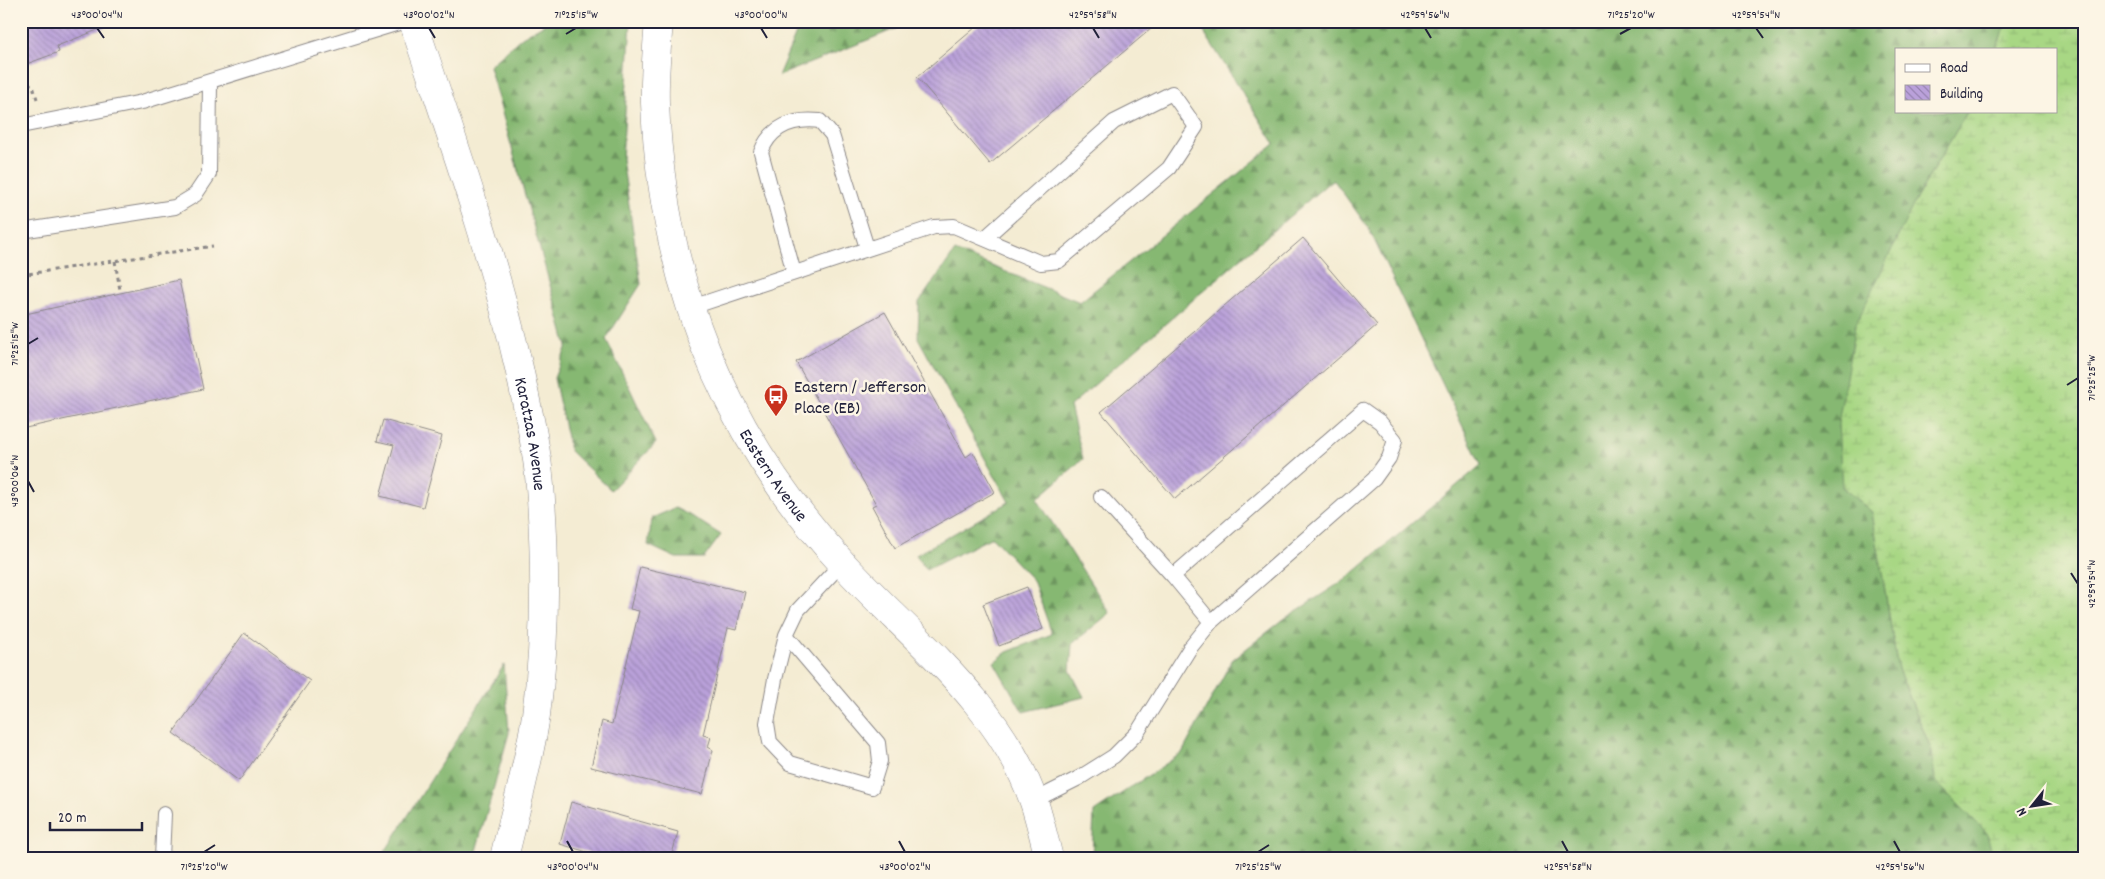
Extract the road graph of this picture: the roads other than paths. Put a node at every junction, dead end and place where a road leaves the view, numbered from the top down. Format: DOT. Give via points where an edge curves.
graph roads {
  1 [pos="404,21"];
  2 [pos="413,21"];
  3 [pos="659,21"];
  4 [pos="210,82"];
  5 [pos="21,126"];
  6 [pos="21,231"];
  7 [pos="985,238"];
  8 [pos="867,248"];
  9 [pos="794,273"];
  10 [pos="689,308"];
  11 [pos="1101,497"];
  12 [pos="842,563"];
  13 [pos="1173,576"];
  14 [pos="1211,622"];
  15 [pos="786,635"];
  16 [pos="1034,802"];
  17 [pos="164,814"];
  18 [pos="162,858"];
  19 [pos="504,858"];
  20 [pos="1049,858"];
  1 -- 4 [label="lane"];
  2 -- 19 [label="street, Karatzas Avenue" via="481,225 510,330 528,409 540,485 544,561 536,716"];
  3 -- 10 [label="street, Eastern Avenue" via="655,100 658,153 670,233"];
  4 -- 5 [label="lane" via="142,102"];
  4 -- 6 [label="lane" via="209,174 195,195 175,207"];
  7 -- 7 [label="lane" via="1042,263 1058,262 1169,168 1196,127 1172,93 1114,122"];
  7 -- 8 [label="lane" via="954,226 934,227"];
  8 -- 9 [label="lane"];
  8 -- 9 [label="lane" via="832,135 820,121 802,119 776,130 766,139 761,152"];
  9 -- 10 [label="lane"];
  10 -- 12 [label="street, Eastern Avenue" via="717,378 742,428 774,479"];
  11 -- 13 [label="lane"];
  12 -- 15 [label="lane" via="798,610"];
  12 -- 16 [label="street, Eastern Avenue" via="975,701 1003,742"];
  13 -- 14 [label="lane"];
  13 -- 14 [label="lane" via="1363,410 1380,422 1395,440 1389,458 1374,479"];
  14 -- 16 [label="lane" via="1190,648 1137,732 1114,756"];
  15 -- 15 [label="lane" via="878,743 880,760 872,787 790,763 770,742 767,723"];
  16 -- 20 [label="street, Eastern Avenue"];
  17 -- 18 [label="lane"];
}
